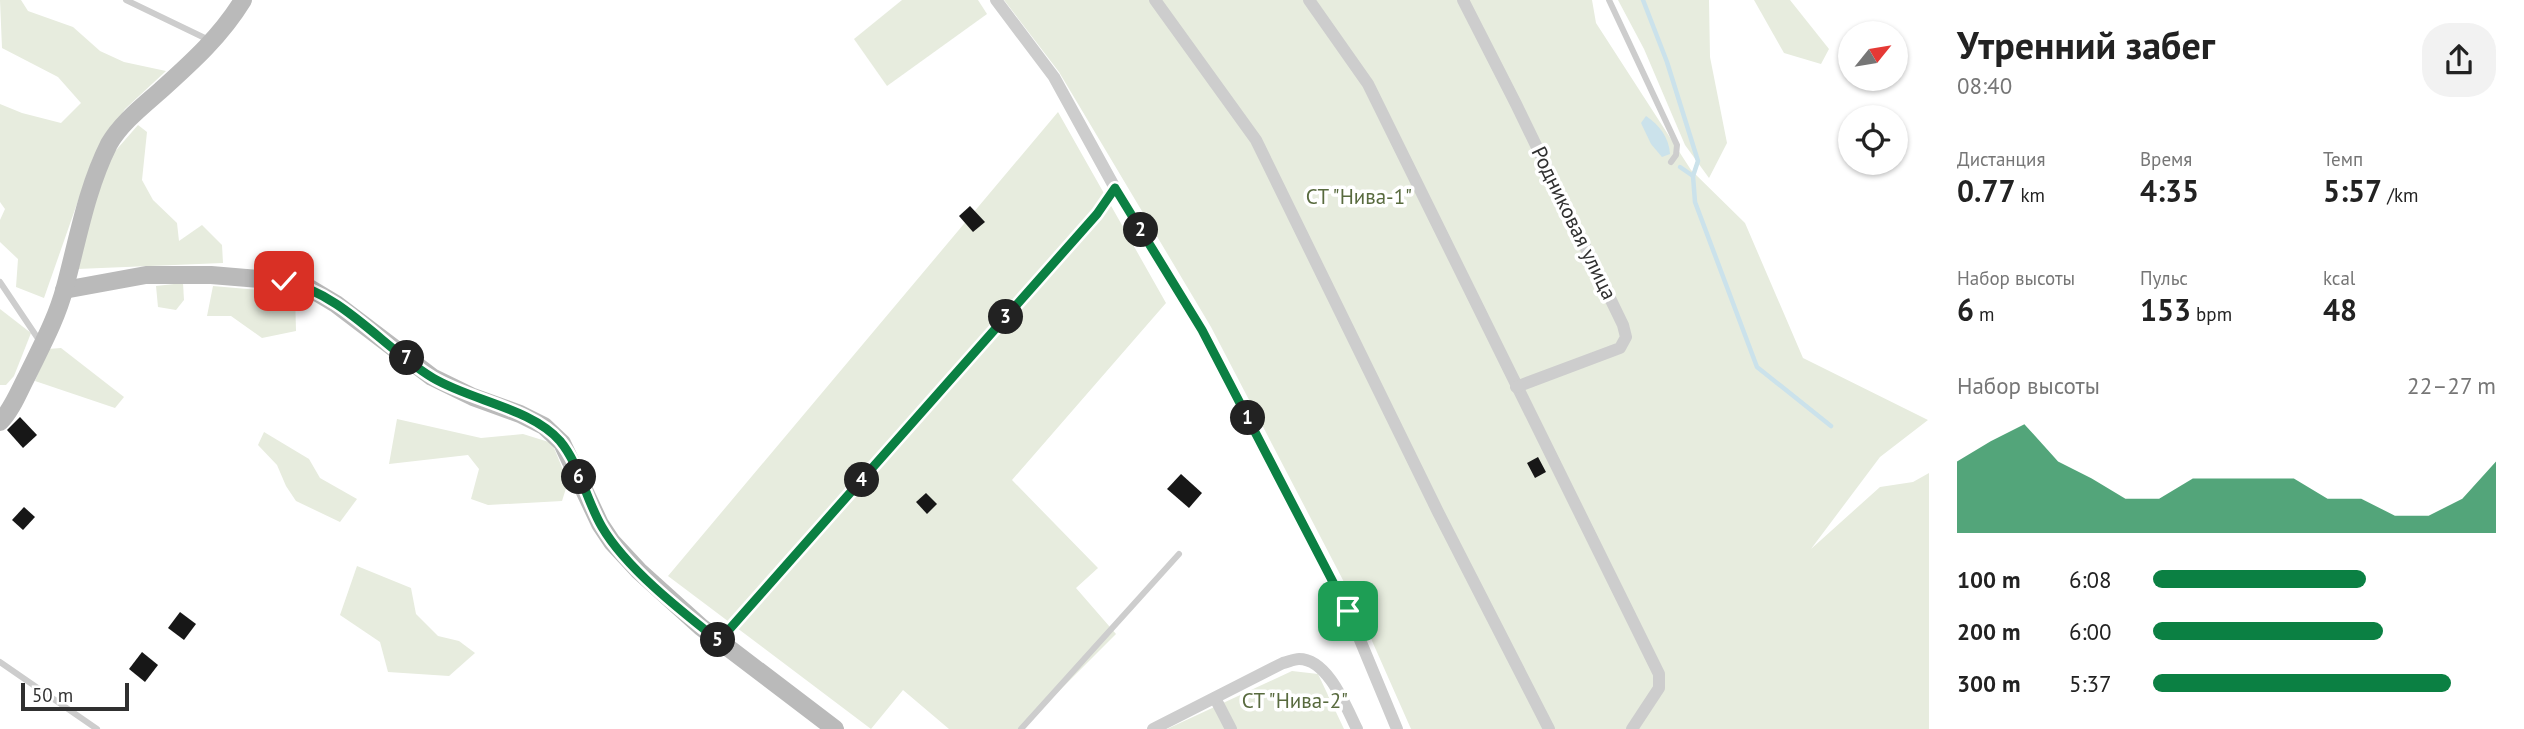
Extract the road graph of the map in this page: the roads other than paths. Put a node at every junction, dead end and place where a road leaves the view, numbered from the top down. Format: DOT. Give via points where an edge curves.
graph roads {
  1 [pos="126,0"];
  2 [pos="243,0"];
  3 [pos="996,0"];
  4 [pos="1155,0"];
  5 [pos="1309,0"];
  6 [pos="1463,0"];
  7 [pos="1609,0"];
  8 [pos="213,42"];
  9 [pos="1671,162"];
  10 [pos="1115,188"];
  11 [pos="0,282"];
  12 [pos="64,290"];
  13 [pos="42,344"];
  14 [pos="1516,387"];
  15 [pos="0,422"];
  16 [pos="1179,554"];
  17 [pos="719,641"];
  18 [pos="0,662"];
  19 [pos="1215,698"];
  20 [pos="97,729"];
  21 [pos="835,729"];
  22 [pos="1020,729"];
  23 [pos="1153,729"];
  24 [pos="1231,729"];
  25 [pos="1357,729"];
  26 [pos="1397,729"];
  27 [pos="1549,729"];
  28 [pos="1632,729"];
  1 -- 8 [label="lane"];
  2 -- 8 [label="street"];
  3 -- 10 [label="street" via="1054,76"];
  4 -- 27 [label="street" via="1256,140"];
  5 -- 14 [label="street" via="1368,84"];
  6 -- 14 [label="street, Родниковая улица" via="1626,337 1619,348"];
  7 -- 9 [label="lane" via="1678,145"];
  8 -- 12 [label="street" via="111,141 82,214"];
  10 -- 17 [label="lane" via="1097,214"];
  10 -- 26 [label="street" via="1202,330 1348,611"];
  11 -- 13 [label="lane"];
  12 -- 13 [label="street"];
  12 -- 17 [label="street" via="146,275 211,275 306,286 432,377 544,426 562,443 611,542"];
  13 -- 15 [label="street"];
  14 -- 28 [label="street" via="1659,674 1660,688"];
  16 -- 22 [label="lane"];
  17 -- 21 [label="street"];
  18 -- 20 [label="lane"];
  19 -- 23 [label="street"];
  19 -- 24 [label="street"];
  19 -- 25 [label="street" via="1300,658 1321,667"];
}
